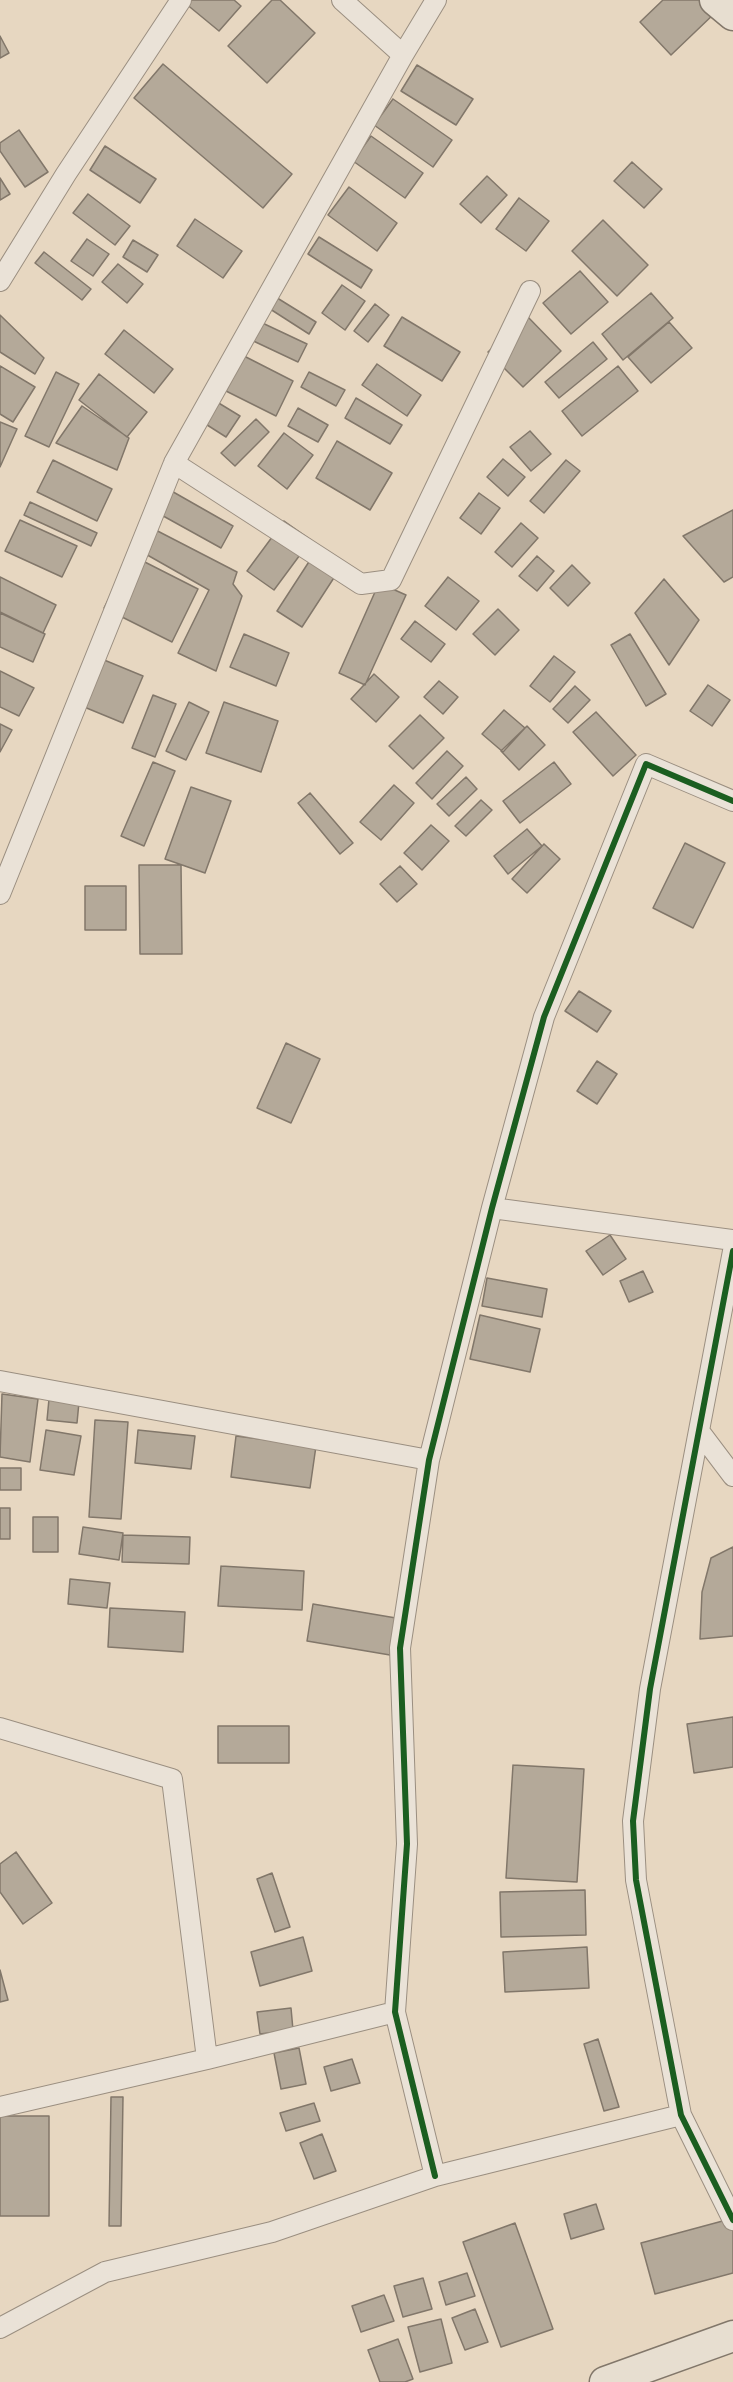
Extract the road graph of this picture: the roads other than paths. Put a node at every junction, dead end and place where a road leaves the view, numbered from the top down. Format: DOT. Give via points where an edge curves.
graph roads {
  1 [pos="181,0"];
  2 [pos="342,0"];
  3 [pos="436,0"];
  4 [pos="715,0"];
  5 [pos="733,15"];
  6 [pos="403,55"];
  7 [pos="0,281"];
  8 [pos="530,291"];
  9 [pos="174,463"];
  10 [pos="733,801"];
  11 [pos="0,894"];
  12 [pos="492,1208"];
  13 [pos="733,1240"];
  14 [pos="733,1251"];
  15 [pos="0,1381"];
  16 [pos="699,1431"];
  17 [pos="429,1460"];
  18 [pos="733,1476"];
  19 [pos="0,1728"];
  20 [pos="395,2012"];
  21 [pos="207,2059"];
  22 [pos="0,2107"];
  23 [pos="681,2115"];
  24 [pos="435,2176"];
  25 [pos="733,2220"];
  26 [pos="0,2328"];
  27 [pos="733,2336"];
  28 [pos="605,2382"];
  1 -- 7 [label="street"];
  2 -- 6 [label="street"];
  3 -- 6 [label="street"];
  4 -- 5 [label="main road"];
  6 -- 9 [label="street"];
  8 -- 9 [label="street" via="392,580 361,585"];
  9 -- 11 [label="street"];
  10 -- 12 [label="street" via="646,764 544,1017"];
  12 -- 13 [label="street"];
  12 -- 17 [label="street"];
  14 -- 16 [label="street"];
  15 -- 17 [label="street"];
  16 -- 18 [label="street"];
  16 -- 23 [label="street" via="650,1689 633,1821 636,1880"];
  17 -- 20 [label="street" via="400,1648 407,1844"];
  19 -- 21 [label="street" via="172,1779"];
  20 -- 21 [label="street"];
  20 -- 24 [label="street"];
  21 -- 22 [label="street"];
  23 -- 24 [label="street"];
  23 -- 25 [label="street"];
  24 -- 26 [label="street" via="272,2232 105,2272"];
  27 -- 28 [label="main road"];
}
